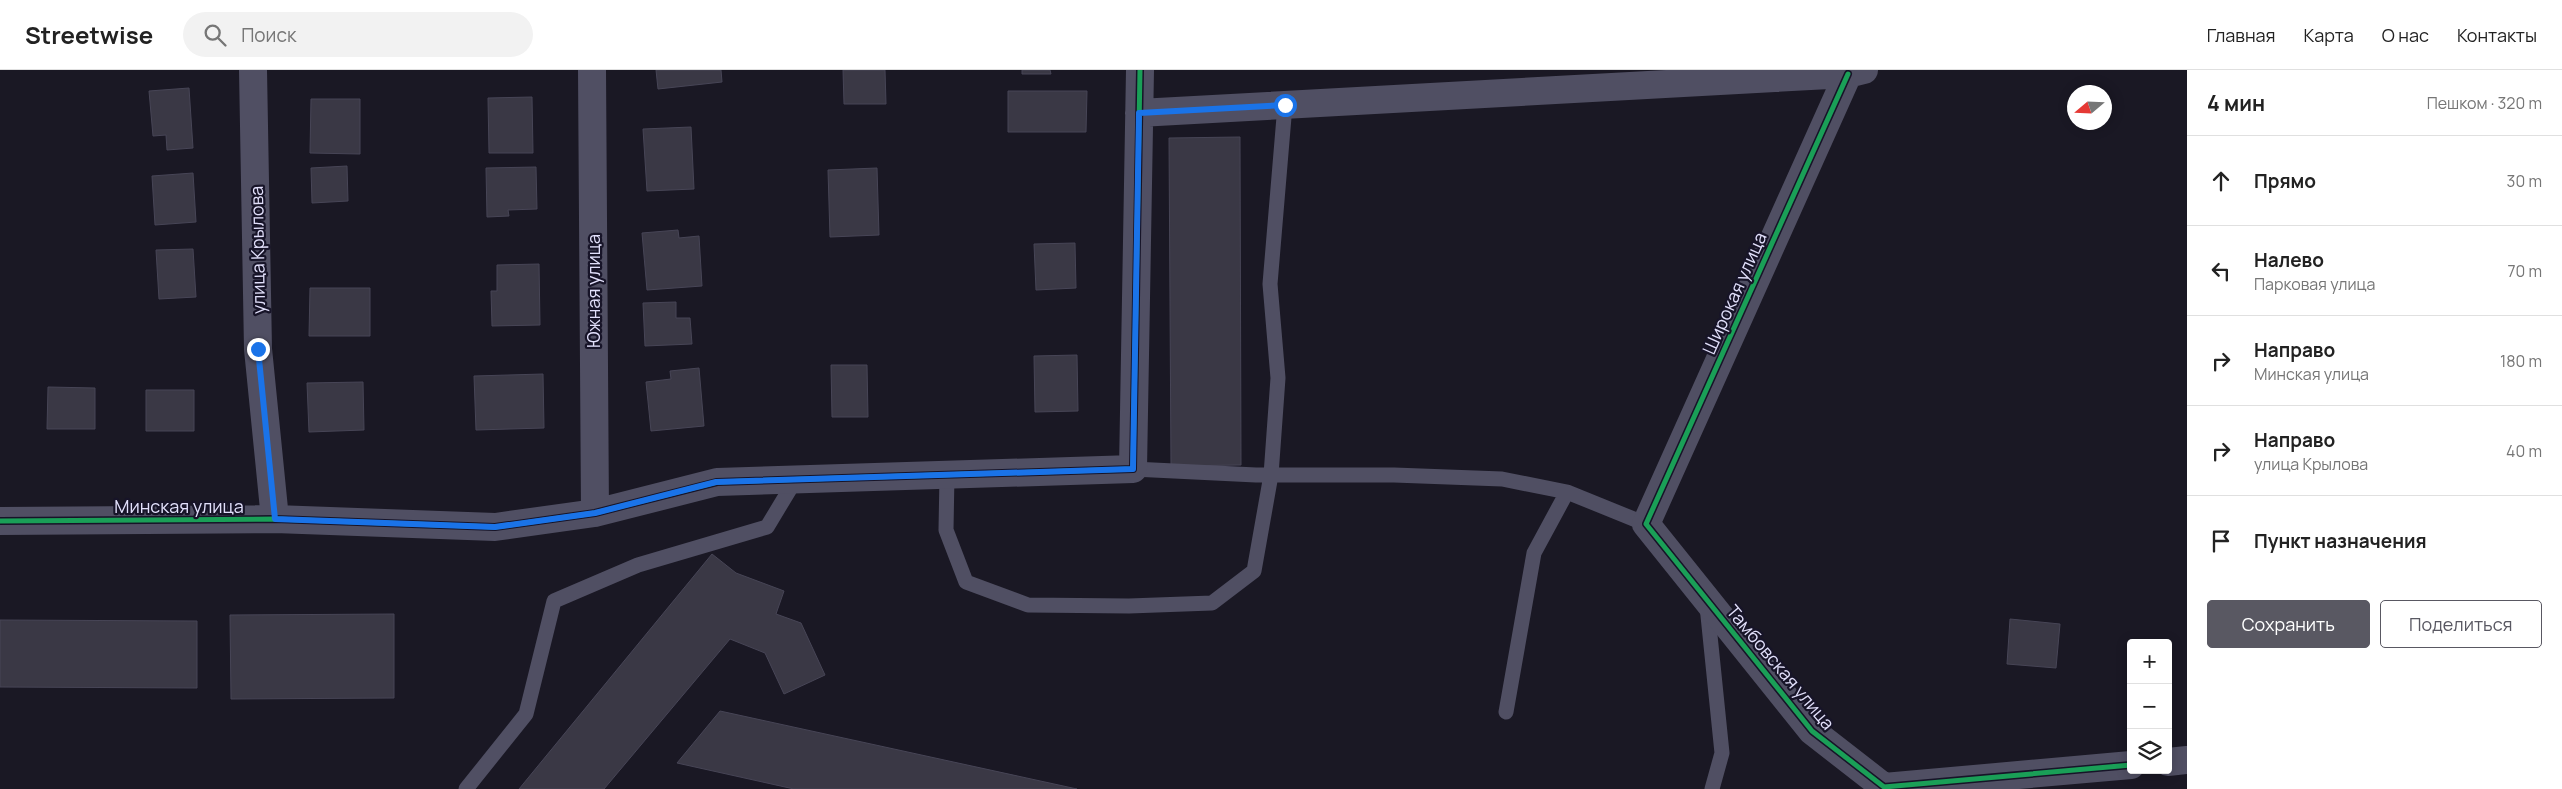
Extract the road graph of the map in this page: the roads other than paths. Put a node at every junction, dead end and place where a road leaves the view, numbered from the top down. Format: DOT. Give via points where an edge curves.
graph roads {
  1 [pos="253,70"];
  2 [pos="592,70"];
  3 [pos="1140,70"];
  4 [pos="1856,72"];
  5 [pos="1285,105"];
  6 [pos="1139,113"];
  7 [pos="1133,469"];
  8 [pos="947,475"];
  9 [pos="1271,475"];
  10 [pos="796,479"];
  11 [pos="1567,492"];
  12 [pos="595,513"];
  13 [pos="275,519"];
  14 [pos="0,521"];
  15 [pos="1646,524"];
  16 [pos="1706,599"];
  17 [pos="1506,712"];
  18 [pos="2187,760"];
  19 [pos="2172,762"];
  20 [pos="2127,765"];
  21 [pos="466,789"];
  22 [pos="1712,789"];
  1 -- 13 [label="street, улица Крылова" via="258,349"];
  2 -- 12 [label="street, Южная улица"];
  3 -- 6 [label="street"];
  4 -- 5 [label="street"];
  4 -- 15 [label="street, Широкая улица"];
  5 -- 6 [label="street"];
  5 -- 9 [label="lane" via="1270,284 1278,378"];
  6 -- 7 [label="street"];
  7 -- 8 [label="street, Минская улица"];
  7 -- 9 [label="lane"];
  8 -- 9 [label="lane" via="946,530 966,582 1028,605 1129,606 1212,603 1254,572"];
  8 -- 10 [label="street, Минская улица"];
  9 -- 11 [label="lane" via="1502,479"];
  10 -- 12 [label="street, Минская улица" via="716,482"];
  10 -- 21 [label="lane" via="768,527 638,564 554,600 526,714"];
  11 -- 15 [label="lane"];
  11 -- 17 [label="lane" via="1534,553"];
  12 -- 13 [label="street, Минская улица" via="495,527"];
  13 -- 14 [label="street, Минская улица"];
  15 -- 16 [label="street, Тамбовская улица"];
  16 -- 20 [label="street, Тамбовская улица" via="1812,730 1884,787"];
  16 -- 22 [label="lane" via="1722,753"];
  18 -- 19 [label="street"];
}
